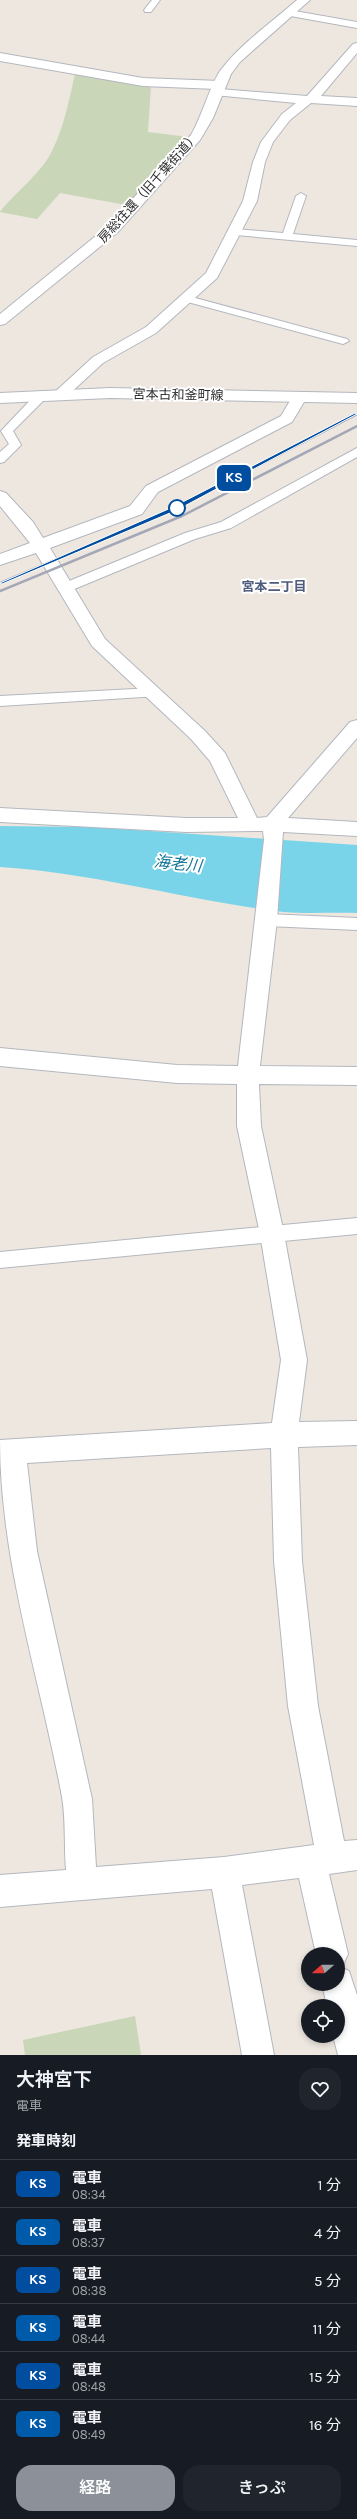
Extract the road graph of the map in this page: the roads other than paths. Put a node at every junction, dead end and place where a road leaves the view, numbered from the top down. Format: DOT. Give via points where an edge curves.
graph roads {
  1 [pos="156,0"];
  2 [pos="304,0"];
  3 [pos="148,10"];
  4 [pos="290,13"];
  5 [pos="357,25"];
  6 [pos="357,46"];
  7 [pos="0,57"];
  8 [pos="219,88"];
  9 [pos="310,99"];
  10 [pos="357,102"];
  11 [pos="301,196"];
  12 [pos="236,232"];
  13 [pos="287,237"];
  14 [pos="357,243"];
  15 [pos="188,299"];
  16 [pos="0,322"];
  17 [pos="343,341"];
  18 [pos="61,394"];
  19 [pos="42,395"];
  20 [pos="299,396"];
  21 [pos="355,396"];
  22 [pos="0,398"];
  23 [pos="357,441"];
  24 [pos="357,451"];
  25 [pos="0,459"];
  26 [pos="1,499"];
  27 [pos="40,547"];
  28 [pos="0,560"];
  29 [pos="67,587"];
  30 [pos="154,693"];
  31 [pos="0,701"];
  32 [pos="357,726"];
  33 [pos="0,815"];
  34 [pos="251,825"];
  35 [pos="357,829"];
  36 [pos="273,832"];
  37 [pos="267,914"];
  38 [pos="357,924"];
  39 [pos="0,1056"];
  40 [pos="248,1076"];
  41 [pos="357,1076"];
  42 [pos="357,1226"];
  43 [pos="272,1234"];
  44 [pos="0,1260"];
  45 [pos="357,1433"];
  46 [pos="284,1435"];
  47 [pos="6,1452"];
  48 [pos="333,1858"];
  49 [pos="224,1872"];
  50 [pos="82,1884"];
  51 [pos="0,1891"];
  52 [pos="332,1947"];
  53 [pos="340,1991"];
  54 [pos="258,2055"];
  55 [pos="354,2055"];
  1 -- 3 [label="lane"];
  2 -- 4 [label="street, 房総往還（旧千葉街道）"];
  4 -- 5 [label="street"];
  4 -- 8 [label="street, 房総往還（旧千葉街道）" via="236,60 225,73"];
  6 -- 9 [label="street"];
  7 -- 8 [label="street" via="143,82"];
  8 -- 9 [label="street"];
  8 -- 16 [label="street, 房総往還（旧千葉街道）" via="196,137 113,229"];
  9 -- 10 [label="street"];
  9 -- 12 [label="street" via="286,117 268,142 259,162 250,201"];
  11 -- 13 [label="lane"];
  12 -- 13 [label="lane"];
  12 -- 15 [label="street" via="212,275"];
  13 -- 14 [label="lane"];
  15 -- 17 [label="lane"];
  15 -- 18 [label="street" via="151,330 98,360"];
  18 -- 19 [label="street, 宮本古和釜町線"];
  18 -- 20 [label="street, 宮本古和釜町線"];
  19 -- 22 [label="street, 宮本古和釜町線"];
  19 -- 25 [label="lane" via="7,431 15,445"];
  20 -- 21 [label="street, 宮本古和釜町線"];
  20 -- 27 [label="street" via="287,418 152,489 136,510"];
  23 -- 24 [label="lane" via="351,446"];
  24 -- 29 [label="lane" via="226,525 190,536"];
  26 -- 27 [label="street" via="27,526"];
  27 -- 28 [label="street"];
  27 -- 29 [label="street"];
  29 -- 30 [label="street" via="98,642"];
  30 -- 31 [label="lane"];
  30 -- 34 [label="street" via="218,758"];
  32 -- 36 [label="street"];
  33 -- 34 [label="street" via="186,825"];
  34 -- 36 [label="street"];
  35 -- 36 [label="street"];
  36 -- 37 [label="street"];
  37 -- 38 [label="lane"];
  37 -- 40 [label="street"];
  39 -- 40 [label="street" via="177,1074"];
  40 -- 41 [label="street"];
  40 -- 43 [label="street" via="249,1126"];
  42 -- 43 [label="lane"];
  43 -- 44 [label="lane"];
  43 -- 46 [label="street" via="294,1360"];
  45 -- 46 [label="street"];
  46 -- 47 [label="street"];
  46 -- 48 [label="street" via="288,1561 303,1706"];
  47 -- 50 [label="street" via="23,1551 77,1799"];
  48 -- 49 [label="street"];
  48 -- 52 [label="street"];
  49 -- 50 [label="street"];
  49 -- 54 [label="street"];
  50 -- 51 [label="street"];
  53 -- 55 [label="street"];
}
